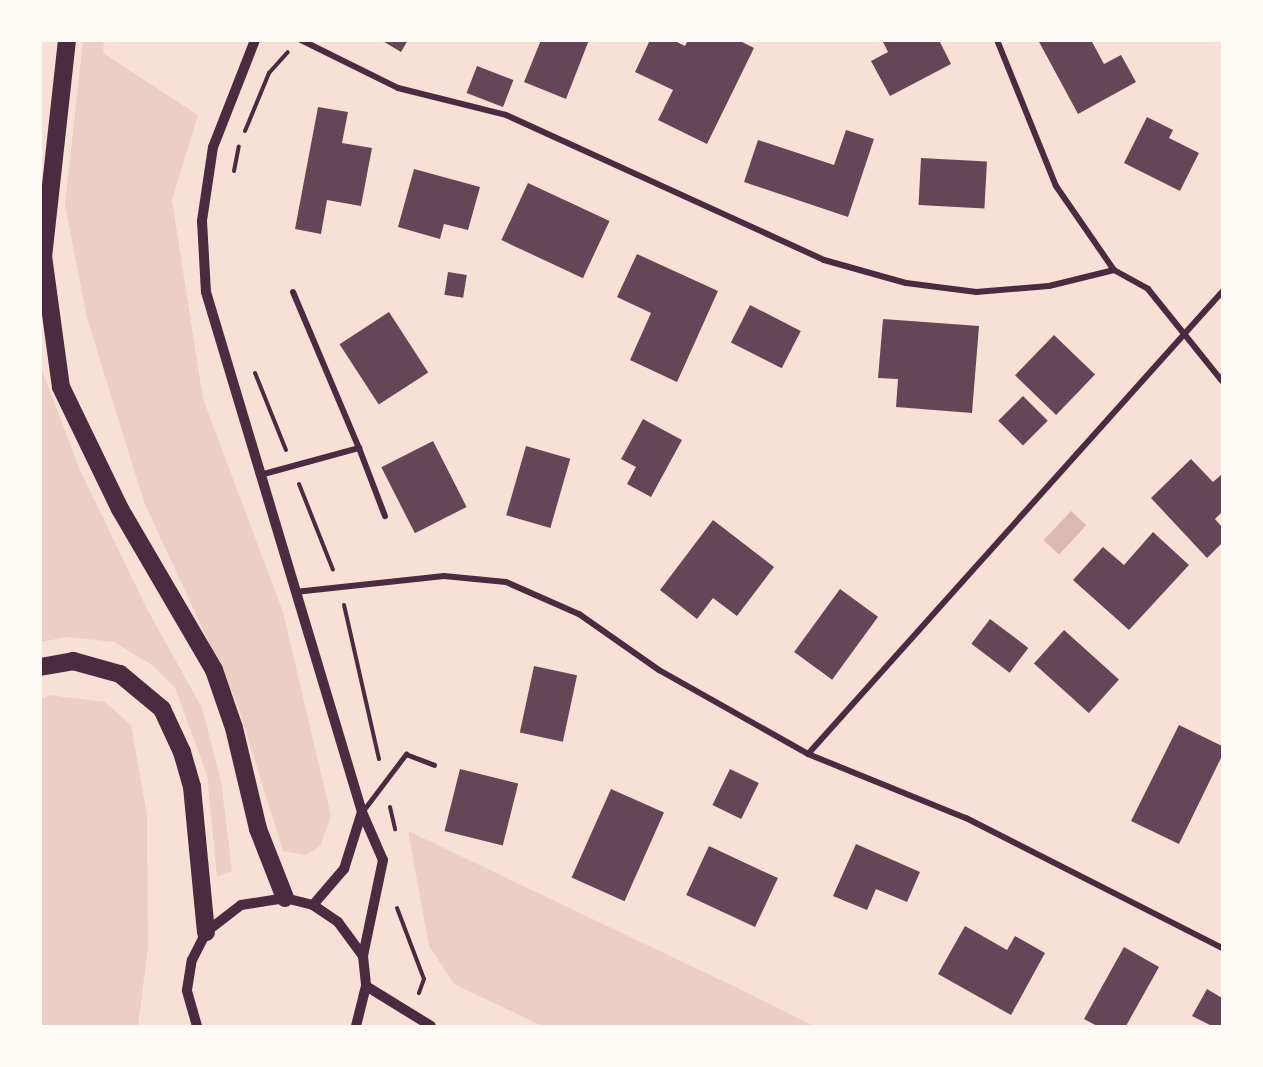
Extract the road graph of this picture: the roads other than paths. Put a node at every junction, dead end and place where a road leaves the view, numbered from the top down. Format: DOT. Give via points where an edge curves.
graph roads {
  1 [pos="67,40"];
  2 [pos="255,40"];
  3 [pos="301,40"];
  4 [pos="997,40"];
  5 [pos="1114,270"];
  6 [pos="293,292"];
  7 [pos="1222,292"];
  8 [pos="1185,336"];
  9 [pos="1222,381"];
  10 [pos="359,448"];
  11 [pos="260,475"];
  12 [pos="385,516"];
  13 [pos="295,592"];
  14 [pos="40,667"];
  15 [pos="808,754"];
  16 [pos="434,765"];
  17 [pos="362,812"];
  18 [pos="285,898"];
  19 [pos="313,905"];
  20 [pos="206,932"];
  21 [pos="1222,948"];
  22 [pos="363,956"];
  23 [pos="366,986"];
  24 [pos="194,1024"];
  25 [pos="356,1026"];
  26 [pos="431,1026"];
  1 -- 18 [label="highway" via="43,256 61,387 120,509 214,670 234,728 258,829"];
  2 -- 11 [label="street" via="213,147 202,221 206,292"];
  3 -- 5 [label="street" via="398,88 506,115 824,260 906,284 976,292 1048,286"];
  4 -- 5 [label="street" via="1056,186"];
  5 -- 8 [label="street" via="1148,290"];
  6 -- 10 [label="street"];
  7 -- 8 [label="street"];
  8 -- 9 [label="street"];
  8 -- 15 [label="street"];
  10 -- 11 [label="street"];
  10 -- 12 [label="street"];
  11 -- 13 [label="street"];
  13 -- 15 [label="street" via="444,576 506,582 579,614 659,670"];
  13 -- 17 [label="street"];
  14 -- 20 [label="highway" via="73,661 120,674 162,709 182,752 192,788"];
  15 -- 21 [label="street" via="966,818"];
  16 -- 17 [label="lane" via="406,754"];
  17 -- 19 [label="street" via="345,869"];
  17 -- 22 [label="street" via="383,860"];
  18 -- 19 [label="street"];
  18 -- 20 [label="street" via="241,905"];
  19 -- 22 [label="street" via="338,922"];
  20 -- 24 [label="street" via="192,960 187,990"];
  22 -- 23 [label="street"];
  23 -- 25 [label="street"];
  23 -- 26 [label="street"];
}
